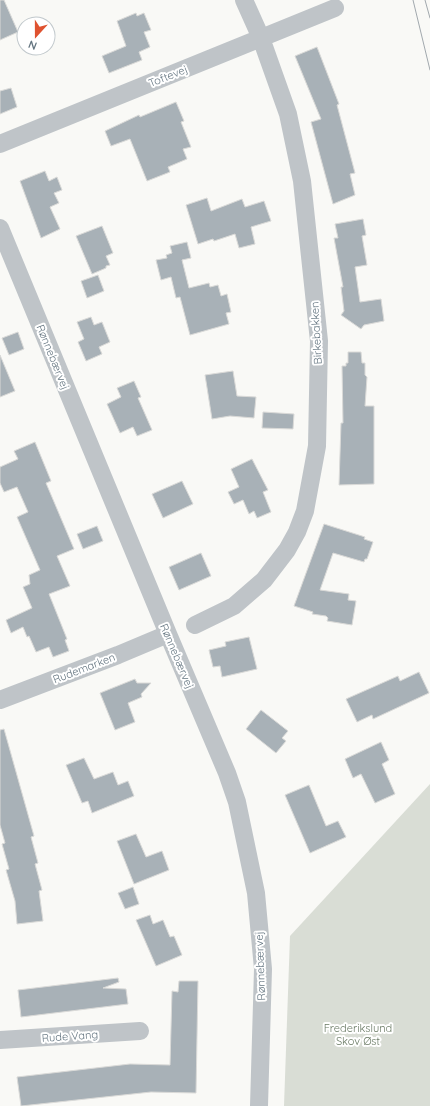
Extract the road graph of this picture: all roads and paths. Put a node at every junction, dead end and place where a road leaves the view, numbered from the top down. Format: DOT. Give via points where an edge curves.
graph roads {
  1 [pos="244,0"];
  2 [pos="335,8"];
  3 [pos="261,38"];
  4 [pos="0,144"];
  5 [pos="0,228"];
  6 [pos="195,625"];
  7 [pos="168,634"];
  8 [pos="0,700"];
  9 [pos="140,1031"];
  10 [pos="0,1040"];
  11 [pos="259,1106"];
  1 -- 3 [label="street, Birkebakken"];
  2 -- 3 [label="street, Toftevej"];
  3 -- 4 [label="street, Toftevej"];
  3 -- 6 [label="street, Birkebakken" via="288,114 302,181 319,341 317,446 305,511 298,532 287,550 264,580 234,606"];
  5 -- 7 [label="street, Rønnebærvej"];
  7 -- 8 [label="street, Rudemarken"];
  7 -- 11 [label="street, Rønnebærvej" via="234,792 256,893 263,969"];
  9 -- 10 [label="street, Rude Vang"];
}
